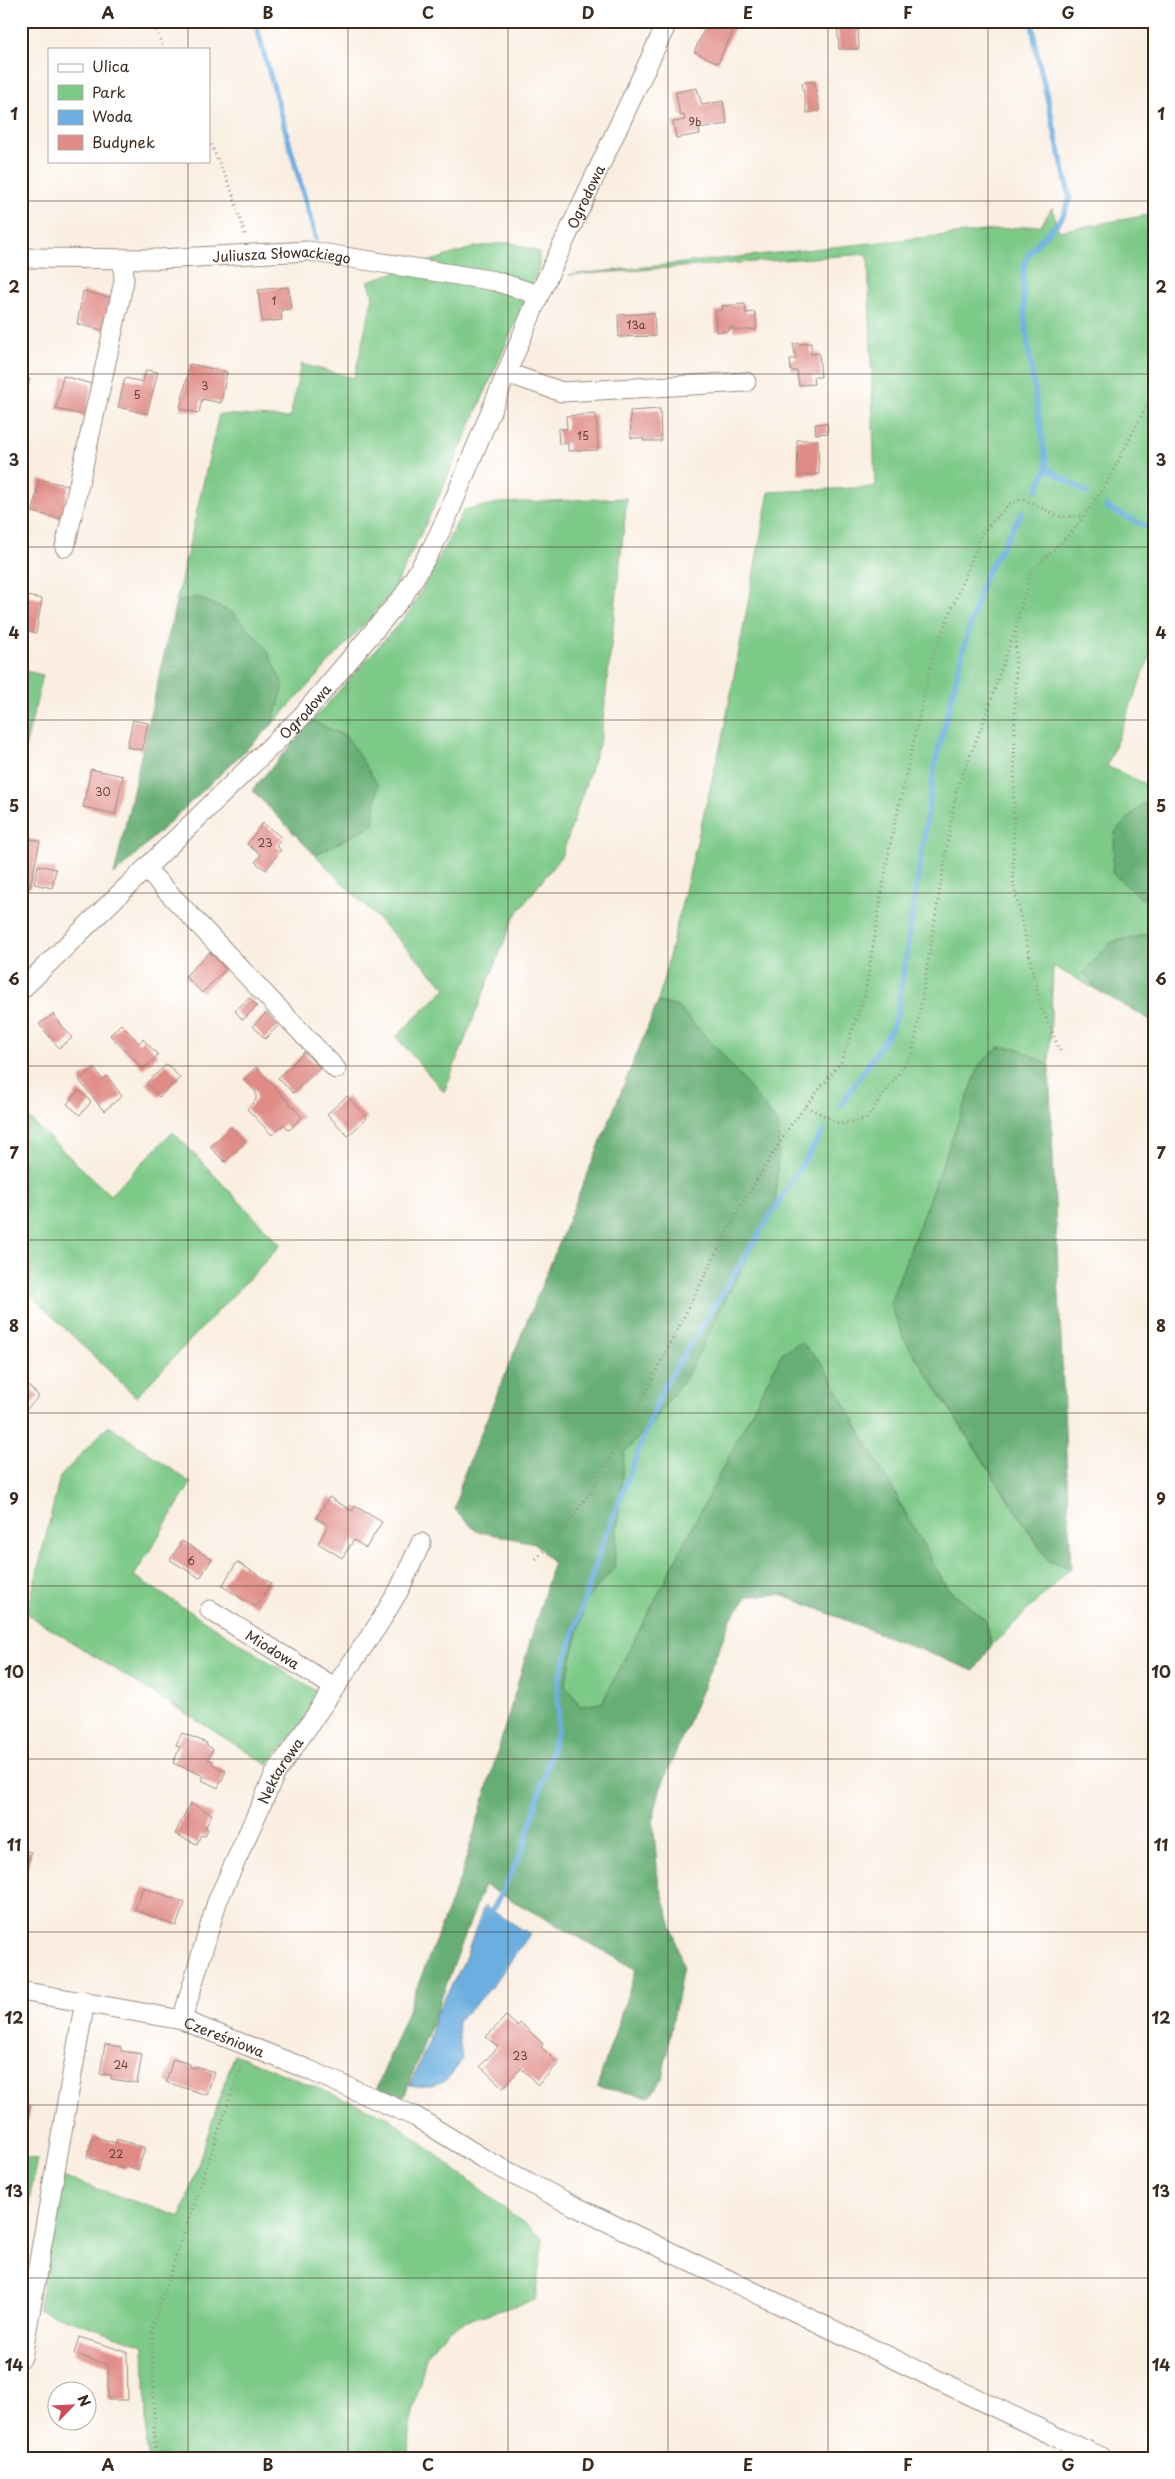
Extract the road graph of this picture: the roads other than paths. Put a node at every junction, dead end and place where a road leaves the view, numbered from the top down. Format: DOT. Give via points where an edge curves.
graph roads {
  1 [pos="668,21"];
  2 [pos="21,258"];
  3 [pos="123,259"];
  4 [pos="539,295"];
  5 [pos="506,373"];
  6 [pos="746,382"];
  7 [pos="65,547"];
  8 [pos="146,869"];
  9 [pos="21,990"];
  10 [pos="336,1069"];
  11 [pos="421,1543"];
  12 [pos="210,1610"];
  13 [pos="334,1687"];
  14 [pos="21,1991"];
  15 [pos="85,2001"];
  16 [pos="182,2020"];
  17 [pos="22,2357"];
  18 [pos="1104,2458"];
  1 -- 4 [label="street, Ogrodowa"];
  2 -- 3 [label="street, Juliusza Słowackiego"];
  3 -- 4 [label="street, Juliusza Słowackiego" via="308,251 495,281"];
  3 -- 7 [label="street" via="124,282"];
  4 -- 5 [label="street, Ogrodowa"];
  5 -- 6 [label="street" via="562,392"];
  5 -- 8 [label="street, Ogrodowa" via="444,523 404,595 302,716"];
  8 -- 9 [label="street, Ogrodowa"];
  8 -- 10 [label="street"];
  11 -- 13 [label="street, Nektarowa" via="400,1590"];
  12 -- 13 [label="street, Miodowa"];
  13 -- 16 [label="street, Nektarowa" via="275,1774 217,1902"];
  14 -- 15 [label="street, Czereśniowa"];
  15 -- 16 [label="street, Czereśniowa"];
  15 -- 17 [label="street"];
  16 -- 18 [label="street, Czereśniowa" via="416,2117 568,2203"];
}
